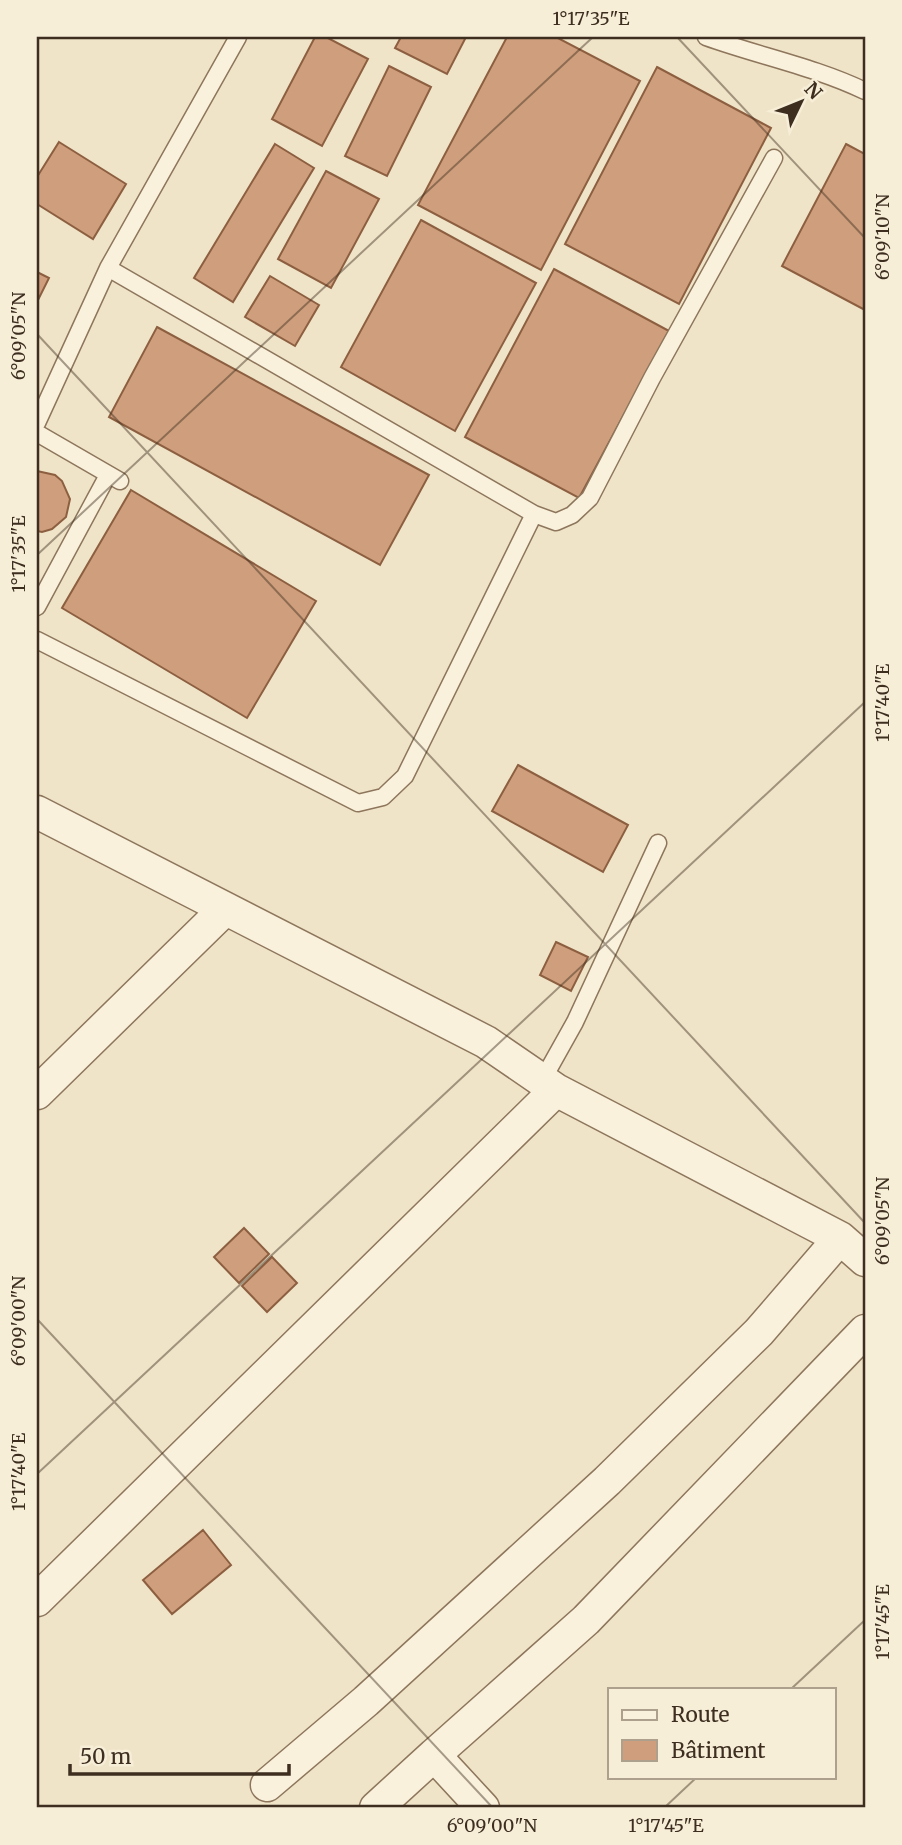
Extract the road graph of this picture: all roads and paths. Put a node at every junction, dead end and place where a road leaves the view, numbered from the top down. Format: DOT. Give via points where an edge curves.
graph roads {
  1 [pos="238,37"];
  2 [pos="706,37"];
  3 [pos="865,90"];
  4 [pos="774,158"];
  5 [pos="108,268"];
  6 [pos="37,423"];
  7 [pos="37,433"];
  8 [pos="534,514"];
  9 [pos="37,607"];
  10 [pos="37,640"];
  11 [pos="37,812"];
  12 [pos="657,843"];
  13 [pos="225,909"];
  14 [pos="549,1085"];
  15 [pos="37,1093"];
  16 [pos="840,1238"];
  17 [pos="865,1260"];
  18 [pos="865,1331"];
  19 [pos="37,1600"];
  20 [pos="435,1755"];
  21 [pos="267,1785"];
  22 [pos="376,1808"];
  23 [pos="482,1808"];
  1 -- 5 [label="lane"];
  2 -- 3 [label="lane" via="759,57 832,75"];
  4 -- 8 [label="lane" via="590,498 572,515 556,522"];
  5 -- 6 [label="lane"];
  5 -- 8 [label="lane"];
  7 -- 9 [label="lane" via="114,478"];
  8 -- 10 [label="lane" via="405,776 383,797 358,803"];
  11 -- 13 [label="street"];
  12 -- 14 [label="lane"];
  13 -- 14 [label="street" via="486,1042"];
  13 -- 15 [label="street"];
  14 -- 16 [label="street"];
  14 -- 19 [label="street"];
  16 -- 17 [label="street"];
  16 -- 21 [label="street" via="759,1332 607,1481"];
  18 -- 20 [label="street" via="586,1620"];
  20 -- 22 [label="street"];
  20 -- 23 [label="street"];
}
